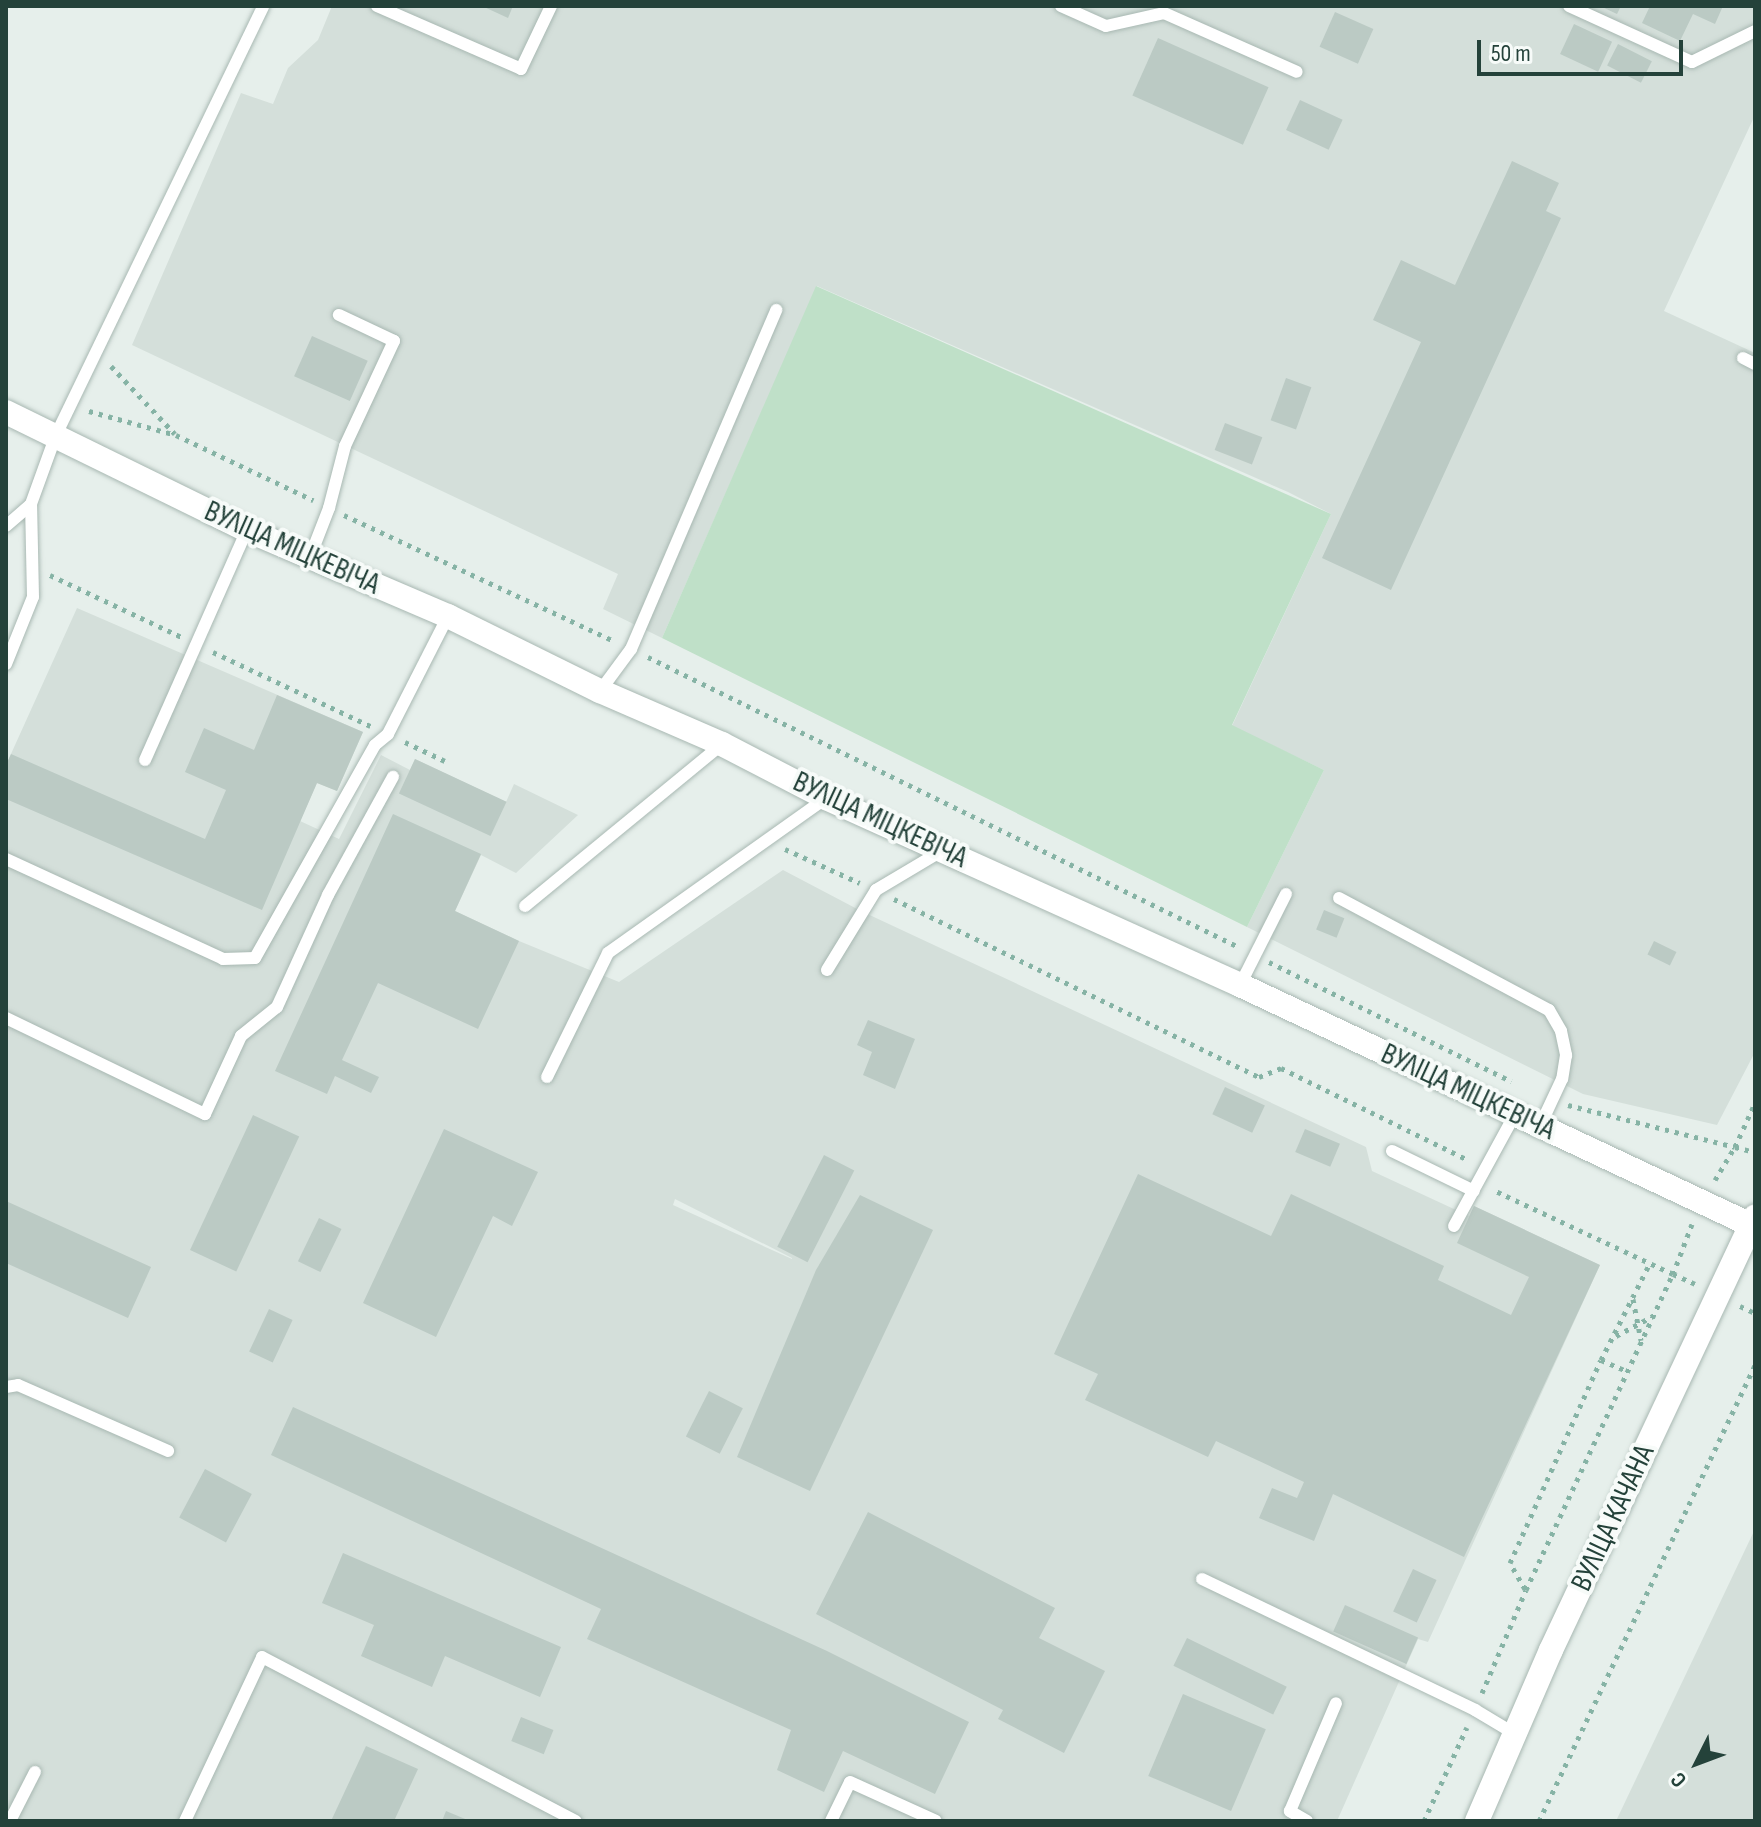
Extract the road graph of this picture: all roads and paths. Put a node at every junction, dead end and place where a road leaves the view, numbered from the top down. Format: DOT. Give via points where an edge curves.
graph roads {
  1 [pos="263,6"];
  2 [pos="377,6"];
  3 [pos="551,6"];
  4 [pos="1061,6"];
  5 [pos="1569,6"];
  6 [pos="1755,31"];
  7 [pos="1297,72"];
  8 [pos="776,310"];
  9 [pos="339,315"];
  10 [pos="96,349"];
  11 [pos="69,405"];
  12 [pos="6,412"];
  13 [pos="56,435"];
  14 [pos="176,435"];
  15 [pos="31,504"];
  16 [pos="329,508"];
  17 [pos="6,526"];
  18 [pos="247,530"];
  19 [pos="310,557"];
  20 [pos="34,567"];
  21 [pos="448,616"];
  22 [pos="198,644"];
  23 [pos="631,649"];
  24 [pos="6,664"];
  25 [pos="600,691"];
  26 [pos="388,734"];
  27 [pos="722,744"];
  28 [pos="145,760"];
  29 [pos="445,761"];
  30 [pos="393,777"];
  31 [pos="826,798"];
  32 [pos="769,842"];
  33 [pos="943,850"];
  34 [pos="6,859"];
  35 [pos="876,890"];
  36 [pos="1286,894"];
  37 [pos="1339,898"];
  38 [pos="525,906"];
  39 [pos="1255,955"];
  40 [pos="827,970"];
  41 [pos="1240,985"];
  42 [pos="6,1018"];
  43 [pos="547,1077"];
  44 [pos="1552,1101"];
  45 [pos="1755,1103"];
  46 [pos="1515,1114"];
  47 [pos="1540,1126"];
  48 [pos="1392,1151"];
  49 [pos="1476,1187"];
  50 [pos="1754,1223"];
  51 [pos="1454,1226"];
  52 [pos="1650,1263"];
  53 [pos="1633,1299"];
  54 [pos="1653,1316"];
  55 [pos="1638,1324"];
  56 [pos="1615,1336"];
  57 [pos="1641,1341"];
  58 [pos="1601,1360"];
  59 [pos="1755,1365"];
  60 [pos="1627,1371"];
  61 [pos="6,1387"];
  62 [pos="168,1451"];
  63 [pos="1202,1579"];
  64 [pos="1526,1590"];
  65 [pos="1336,1703"];
  66 [pos="1475,1710"];
  67 [pos="1515,1734"];
  68 [pos="35,1772"];
  69 [pos="10,1821"];
  70 [pos="185,1821"];
  71 [pos="576,1821"];
  72 [pos="831,1821"];
  73 [pos="936,1821"];
  74 [pos="1307,1821"];
  75 [pos="1424,1821"];
  76 [pos="1477,1821"];
  77 [pos="1539,1821"];
  1 -- 10 [label="lane"];
  2 -- 3 [label="lane" via="521,69"];
  4 -- 7 [label="lane" via="1106,26 1164,13"];
  5 -- 6 [label="lane" via="1692,62"];
  8 -- 23 [label="lane"];
  9 -- 16 [label="lane" via="394,341 345,446"];
  10 -- 11 [label="lane"];
  10 -- 14 [label="path"];
  11 -- 13 [label="lane"];
  11 -- 14 [label="path"];
  12 -- 13 [label="street, ВУЛІЦА МІЦКЕВІЧА"];
  13 -- 15 [label="lane"];
  13 -- 18 [label="street, ВУЛІЦА МІЦКЕВІЧА"];
  14 -- 16 [label="path"];
  15 -- 17 [label="lane"];
  15 -- 20 [label="lane"];
  16 -- 19 [label="lane"];
  16 -- 23 [label="path"];
  18 -- 19 [label="street, ВУЛІЦА МІЦКЕВІЧА"];
  18 -- 22 [label="lane"];
  19 -- 21 [label="street, ВУЛІЦА МІЦКЕВІЧА"];
  20 -- 22 [label="path"];
  20 -- 24 [label="lane" via="33,597"];
  21 -- 25 [label="street, ВУЛІЦА МІЦКЕВІЧА"];
  21 -- 26 [label="lane"];
  22 -- 26 [label="path"];
  22 -- 28 [label="lane"];
  23 -- 25 [label="lane"];
  23 -- 39 [label="path"];
  25 -- 27 [label="street, ВУЛІЦА МІЦКЕВІЧА"];
  26 -- 29 [label="path"];
  26 -- 34 [label="lane" via="368,757 255,958 223,959"];
  27 -- 31 [label="street, ВУЛІЦА МІЦКЕВІЧА"];
  27 -- 38 [label="lane"];
  30 -- 42 [label="lane" via="328,895 277,1007 241,1036 205,1114"];
  31 -- 32 [label="lane"];
  31 -- 33 [label="street, ВУЛІЦА МІЦКЕВІЧА"];
  32 -- 35 [label="path"];
  32 -- 43 [label="lane" via="608,953"];
  33 -- 35 [label="lane"];
  33 -- 41 [label="street, ВУЛІЦА МІЦКЕВІЧА"];
  35 -- 40 [label="lane"];
  35 -- 49 [label="path" via="1259,1077 1281,1068 1470,1161"];
  36 -- 39 [label="lane"];
  37 -- 44 [label="lane" via="1549,1010 1566,1055"];
  39 -- 41 [label="lane"];
  39 -- 44 [label="path"];
  41 -- 46 [label="street, ВУЛІЦА МІЦКЕВІЧА"];
  44 -- 45 [label="path" via="1735,1147"];
  44 -- 47 [label="lane"];
  46 -- 47 [label="street, ВУЛІЦА МІЦКЕВІЧА"];
  46 -- 49 [label="lane"];
  47 -- 50 [label="street, ВУЛІЦА МІЦКЕВІЧА"];
  48 -- 49 [label="lane"];
  49 -- 51 [label="lane"];
  49 -- 52 [label="path"];
  50 -- 67 [label="street, ВУЛІЦА КАЧАНА"];
  52 -- 53 [label="path"];
  52 -- 54 [label="path" via="1673,1274"];
  53 -- 55 [label="path"];
  53 -- 56 [label="path"];
  54 -- 55 [label="path"];
  54 -- 57 [label="path"];
  55 -- 56 [label="path"];
  55 -- 57 [label="path"];
  56 -- 58 [label="path"];
  57 -- 60 [label="path"];
  58 -- 60 [label="path"];
  58 -- 64 [label="path" via="1510,1563"];
  59 -- 77 [label="path"];
  60 -- 64 [label="path"];
  61 -- 62 [label="lane" via="18,1385"];
  63 -- 66 [label="lane"];
  64 -- 66 [label="path"];
  65 -- 74 [label="lane" via="1290,1811"];
  66 -- 67 [label="lane"];
  66 -- 75 [label="path"];
  67 -- 76 [label="street, ВУЛІЦА КАЧАНА"];
  68 -- 69 [label="lane"];
  70 -- 71 [label="lane" via="262,1657"];
  72 -- 73 [label="lane" via="850,1782"];
}
